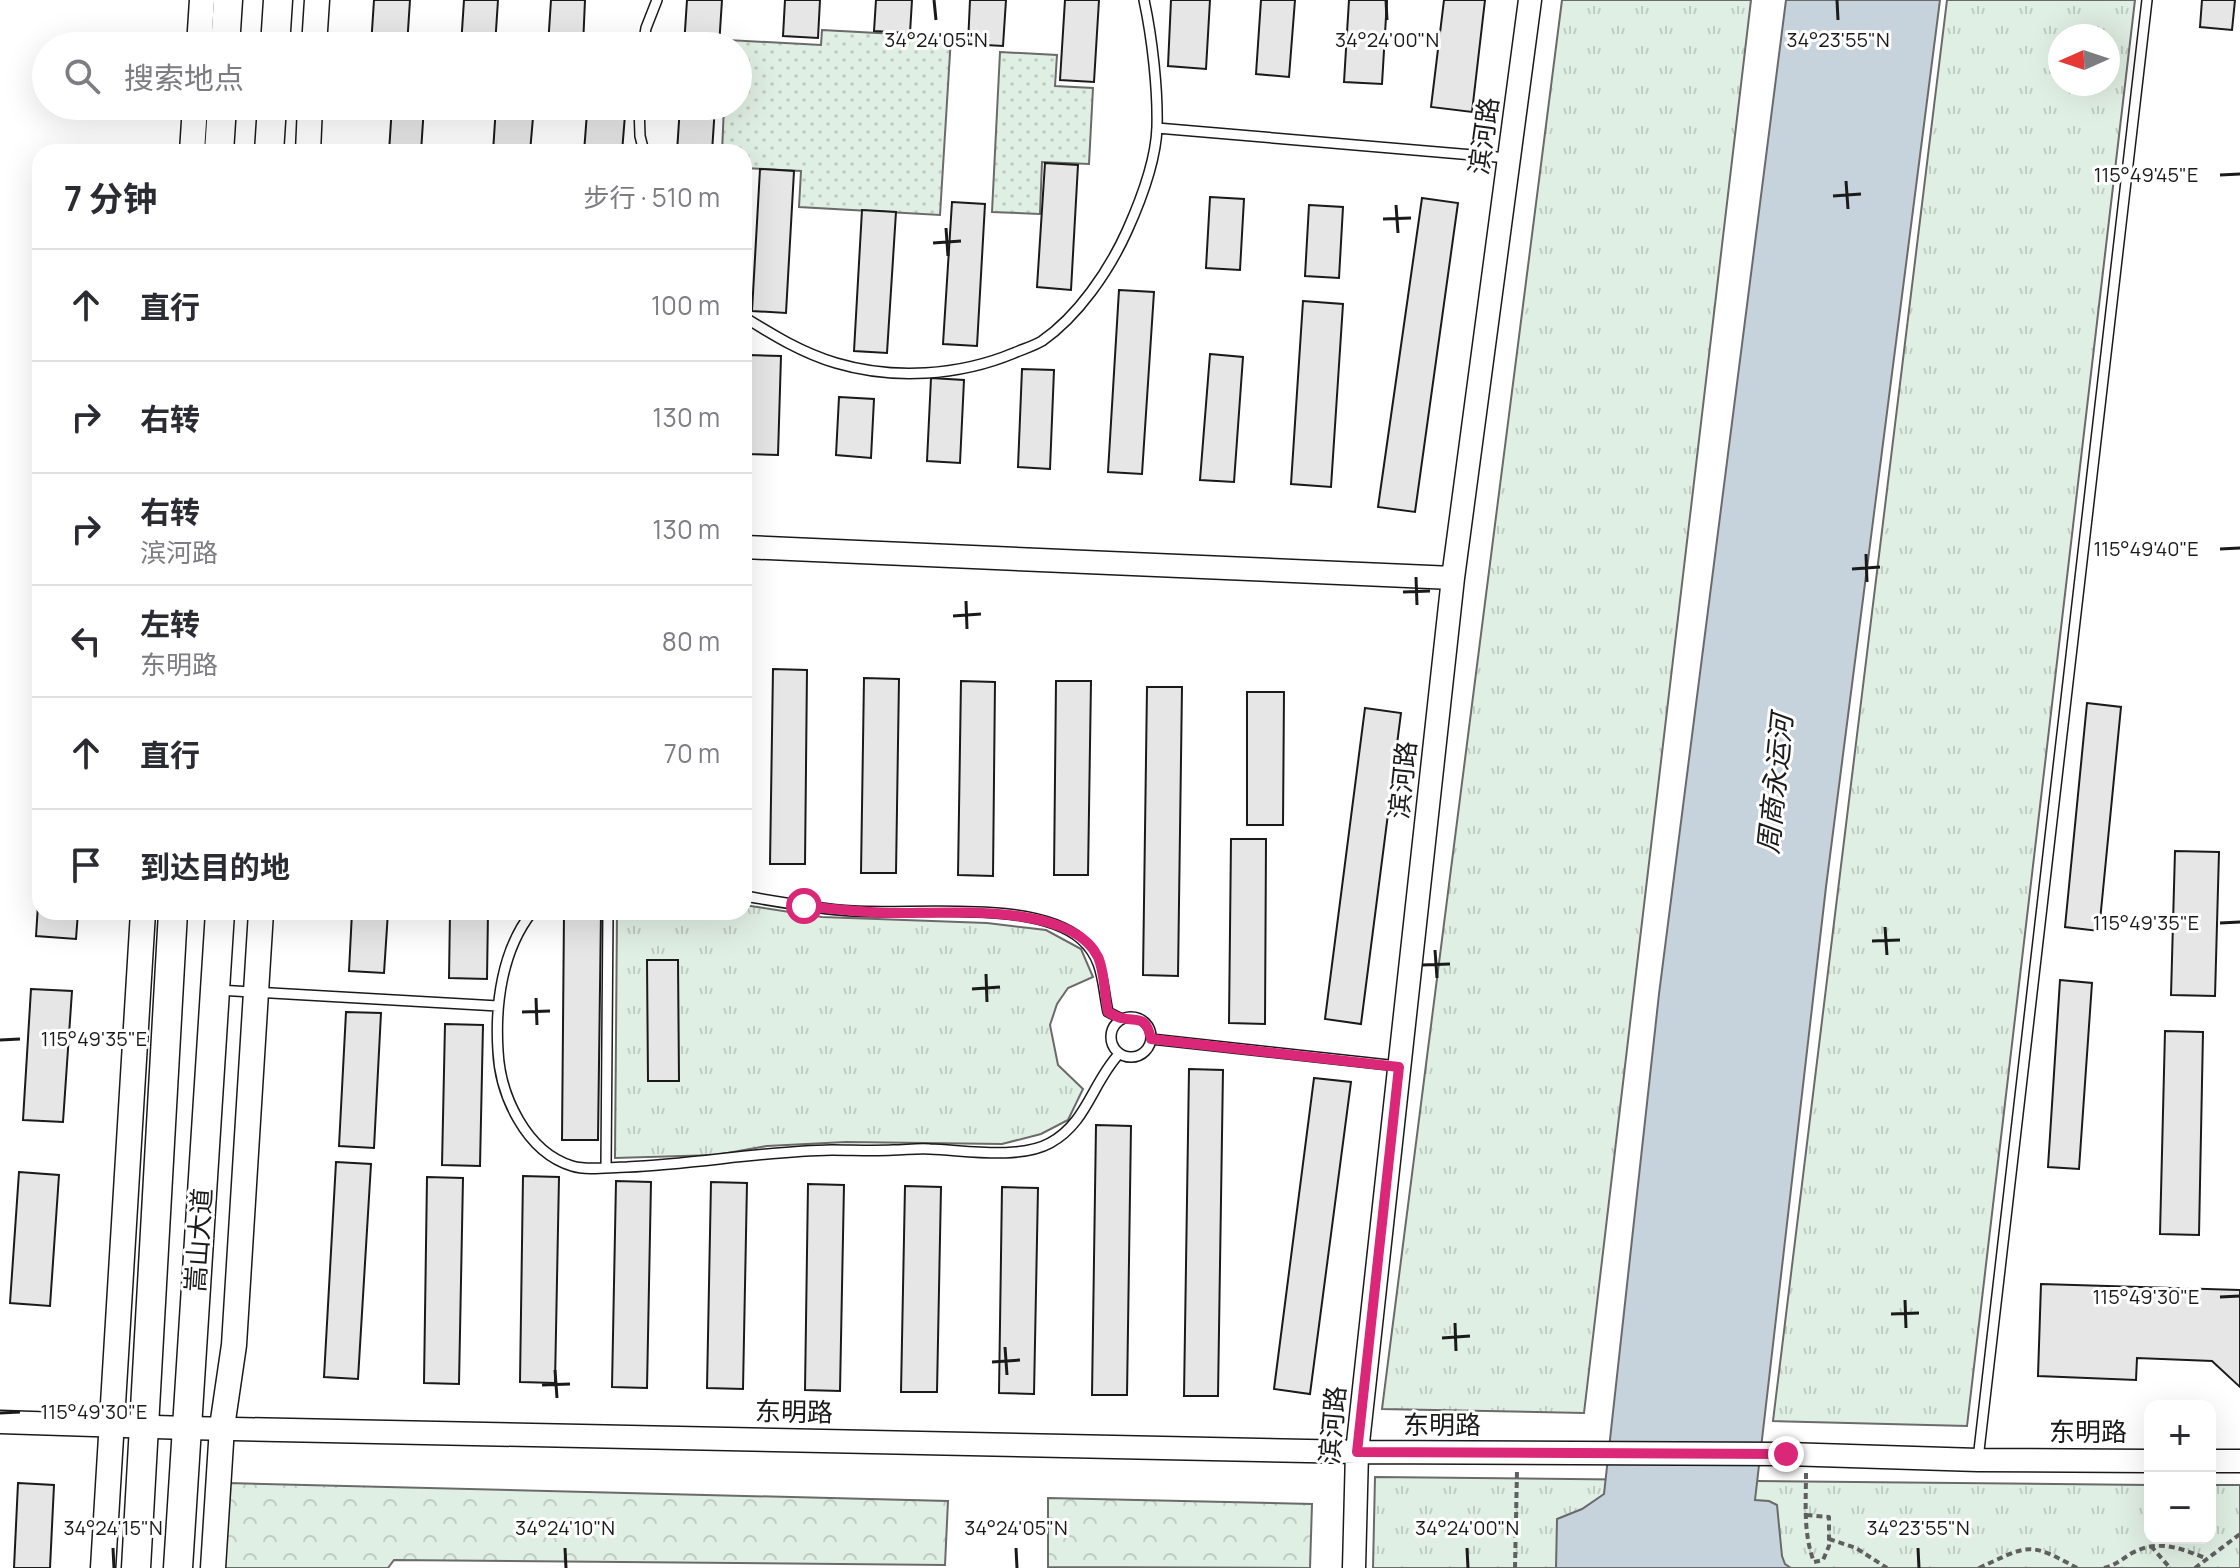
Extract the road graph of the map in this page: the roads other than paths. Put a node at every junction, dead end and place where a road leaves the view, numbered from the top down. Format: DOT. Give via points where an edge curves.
graph roads {
  1 [pos="202,0"];
  2 [pos="228,0"];
  3 [pos="278,0"];
  4 [pos="317,0"];
  5 [pos="657,0"];
  6 [pos="1144,0"];
  7 [pos="1530,0"];
  8 [pos="2147,0"];
  9 [pos="200,32"];
  10 [pos="226,32"];
  11 [pos="276,32"];
  12 [pos="315,32"];
  13 [pos="645,32"];
  14 [pos="194,120"];
  15 [pos="221,120"];
  16 [pos="271,120"];
  17 [pos="309,120"];
  18 [pos="639,120"];
  19 [pos="1157,128"];
  20 [pos="193,144"];
  21 [pos="220,144"];
  22 [pos="270,144"];
  23 [pos="308,144"];
  24 [pos="642,144"];
  25 [pos="1509,158"];
  26 [pos="752,322"];
  27 [pos="752,547"];
  28 [pos="1453,578"];
  29 [pos="752,897"];
  30 [pos="143,920"];
  31 [pos="173,920"];
  32 [pos="219,920"];
  33 [pos="260,920"];
  34 [pos="528,920"];
  35 [pos="608,920"];
  36 [pos="215,990"];
  37 [pos="256,992"];
  38 [pos="498,1006"];
  39 [pos="1122,1019"];
  40 [pos="1151,1039"];
  41 [pos="1119,1054"];
  42 [pos="1399,1067"];
  43 [pos="606,1167"];
  44 [pos="0,1422"];
  45 [pos="112,1424"];
  46 [pos="144,1427"];
  47 [pos="222,1427"];
  48 [pos="187,1428"];
  49 [pos="1357,1452"];
  50 [pos="1978,1460"];
  51 [pos="2144,1461"];
  52 [pos="2216,1461"];
  53 [pos="2240,1461"];
  54 [pos="103,1568"];
  55 [pos="136,1568"];
  56 [pos="178,1568"];
  57 [pos="213,1568"];
  58 [pos="1354,1568"];
  1 -- 9 [label="main road"];
  2 -- 10 [label="main road"];
  3 -- 11 [label="main road"];
  4 -- 12 [label="main road"];
  5 -- 13 [label="lane"];
  6 -- 19 [label="lane"];
  7 -- 25 [label="street, 滨河路"];
  8 -- 50 [label="lane"];
  14 -- 20 [label="main road"];
  15 -- 21 [label="main road"];
  16 -- 22 [label="main road"];
  17 -- 23 [label="main road"];
  18 -- 24 [label="lane"];
  19 -- 25 [label="lane"];
  19 -- 26 [label="lane" via="1149,171 1115,257 1084,301 1041,341 980,364 941,372 888,373 836,363 787,344"];
  25 -- 28 [label="street, 滨河路"];
  27 -- 28 [label="street"];
  28 -- 42 [label="street, 滨河路"];
  29 -- 39 [label="lane" via="851,911 1033,917 1080,938 1098,956 1108,1012"];
  30 -- 45 [label="main road"];
  31 -- 46 [label="main road, 嵩山大道"];
  32 -- 36 [label="main road, 嵩山大道"];
  33 -- 37 [label="main road"];
  34 -- 38 [label="lane" via="509,957"];
  35 -- 43 [label="lane"];
  36 -- 37 [label="lane"];
  36 -- 48 [label="main road, 嵩山大道"];
  37 -- 38 [label="lane"];
  37 -- 47 [label="main road" via="234,1345"];
  38 -- 43 [label="lane" via="498,1062 510,1103 526,1130 547,1155 574,1167"];
  39 -- 40 [label="lane" via="1142,1020"];
  39 -- 41 [label="lane" via="1110,1035"];
  40 -- 41 [label="lane" via="1139,1055"];
  40 -- 42 [label="lane"];
  41 -- 43 [label="lane" via="1073,1127 1047,1145 983,1153 819,1150"];
  42 -- 49 [label="street, 滨河路"];
  44 -- 45 [label="street, 东明路"];
  45 -- 46 [label="street, 东明路"];
  45 -- 54 [label="main road"];
  46 -- 48 [label="street, 东明路"];
  46 -- 55 [label="main road, 嵩山大道"];
  47 -- 48 [label="street, 东明路"];
  47 -- 49 [label="street, 东明路"];
  47 -- 57 [label="main road"];
  48 -- 56 [label="main road, 嵩山大道"];
  49 -- 50 [label="street, 东明路"];
  49 -- 58 [label="street, 滨河路"];
  50 -- 51 [label="street, 东明路"];
  52 -- 53 [label="street"];
}
